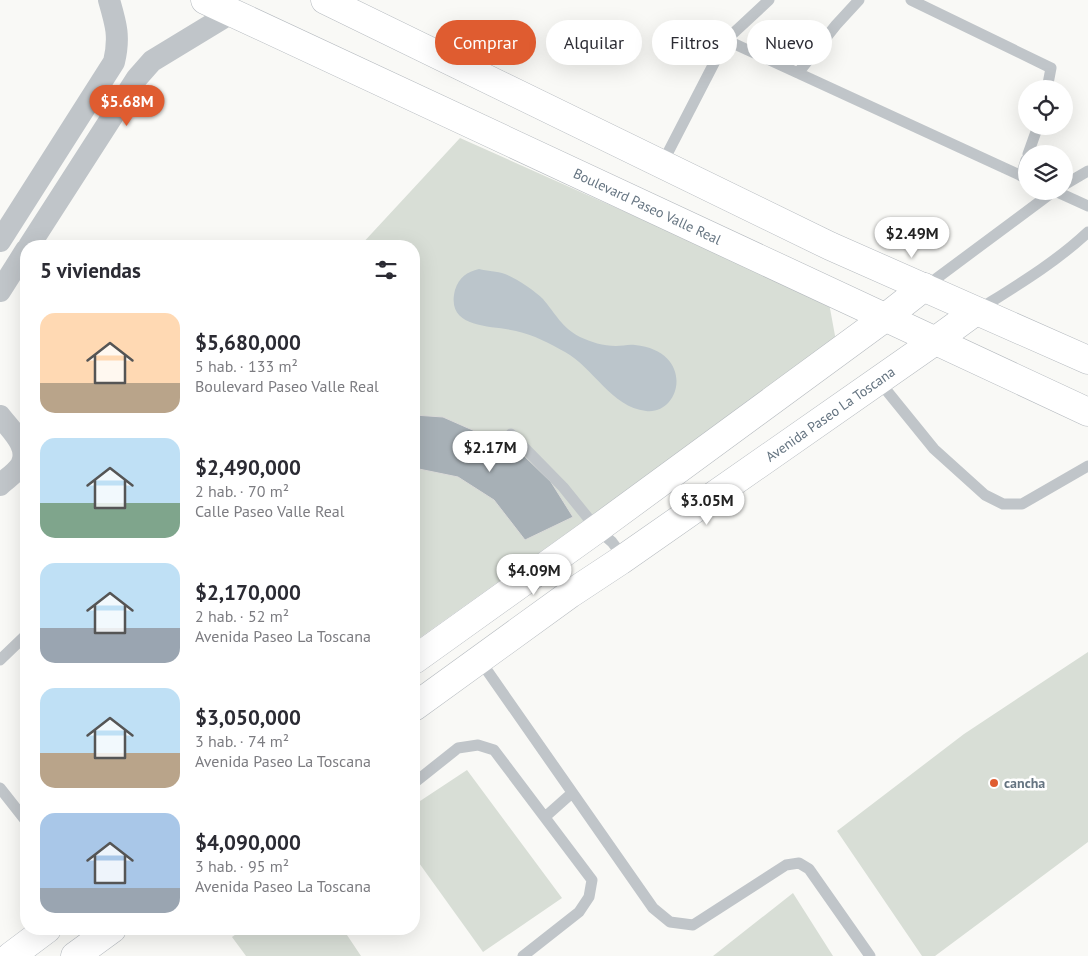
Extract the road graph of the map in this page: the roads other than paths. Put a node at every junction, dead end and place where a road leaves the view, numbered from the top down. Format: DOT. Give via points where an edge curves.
graph roads {
  1 [pos="109,0"];
  2 [pos="205,0"];
  3 [pos="325,0"];
  4 [pos="769,0"];
  5 [pos="859,0"];
  6 [pos="910,0"];
  7 [pos="231,13"];
  8 [pos="737,30"];
  9 [pos="737,45"];
  10 [pos="713,65"];
  11 [pos="798,73"];
  12 [pos="1049,80"];
  13 [pos="662,164"];
  14 [pos="1088,171"];
  15 [pos="1018,174"];
  16 [pos="1073,180"];
  17 [pos="1073,199"];
  18 [pos="1043,200"];
  19 [pos="1088,206"];
  20 [pos="1088,232"];
  21 [pos="33,240"];
  22 [pos="0,241"];
  23 [pos="20,259"];
  24 [pos="924,287"];
  25 [pos="0,291"];
  26 [pos="976,310"];
  27 [pos="886,317"];
  28 [pos="935,342"];
  29 [pos="1088,360"];
  30 [pos="878,380"];
  31 [pos="1088,412"];
  32 [pos="0,416"];
  33 [pos="510,434"];
  34 [pos="20,442"];
  35 [pos="20,466"];
  36 [pos="1088,466"];
  37 [pos="0,485"];
  38 [pos="597,529"];
  39 [pos="620,561"];
  40 [pos="547,564"];
  41 [pos="570,594"];
  42 [pos="20,641"];
  43 [pos="420,656"];
  44 [pos="0,660"];
  45 [pos="479,660"];
  46 [pos="420,703"];
  47 [pos="420,778"];
  48 [pos="0,788"];
  49 [pos="572,793"];
  50 [pos="20,813"];
  51 [pos="545,817"];
  52 [pos="42,935"];
  53 [pos="104,935"];
  54 [pos="26,952"];
  55 [pos="75,956"];
  56 [pos="523,956"];
  57 [pos="870,956"];
  1 -- 22 [label="street" via="118,45 114,62"];
  2 -- 7 [label="street, Boulevard Paseo Valle Real"];
  3 -- 13 [label="street"];
  4 -- 8 [label="lane"];
  5 -- 11 [label="lane"];
  6 -- 12 [label="lane" via="1051,68"];
  7 -- 21 [label="street" via="152,61 136,78"];
  7 -- 27 [label="street, Boulevard Paseo Valle Real"];
  9 -- 11 [label="lane"];
  10 -- 13 [label="lane"];
  11 -- 15 [label="lane"];
  13 -- 24 [label="street" via="830,246"];
  14 -- 16 [label="lane"];
  17 -- 19 [label="lane"];
  18 -- 24 [label="lane"];
  20 -- 26 [label="lane" via="1048,266"];
  23 -- 25 [label="street"];
  24 -- 26 [label="street"];
  24 -- 27 [label="street"];
  26 -- 28 [label="street, Avenida Paseo La Toscana"];
  26 -- 29 [label="street"];
  27 -- 28 [label="street, Boulevard Paseo Valle Real"];
  27 -- 38 [label="street"];
  28 -- 30 [label="street, Avenida Paseo La Toscana"];
  28 -- 31 [label="street, Boulevard Paseo Valle Real"];
  30 -- 36 [label="lane" via="934,449 985,495 1003,504 1022,504"];
  30 -- 39 [label="street, Avenida Paseo La Toscana"];
  32 -- 34 [label="street"];
  33 -- 38 [label="lane" via="563,487"];
  35 -- 37 [label="street"];
  38 -- 39 [label="lane" via="618,550"];
  38 -- 40 [label="street"];
  39 -- 41 [label="street, Avenida Paseo La Toscana"];
  40 -- 41 [label="street" via="551,582 562,592"];
  40 -- 43 [label="street"];
  41 -- 45 [label="street, Avenida Paseo La Toscana"];
  42 -- 44 [label="lane"];
  45 -- 46 [label="street, Avenida Paseo La Toscana"];
  45 -- 49 [label="lane"];
  47 -- 51 [label="lane" via="458,748 478,745 494,750"];
  48 -- 50 [label="lane"];
  49 -- 51 [label="lane"];
  49 -- 57 [label="lane" via="653,908 670,922 693,925 786,865 799,863 809,869"];
  51 -- 56 [label="lane" via="592,880 589,897 579,912"];
  52 -- 54 [label="street"];
  53 -- 55 [label="street"];
}
